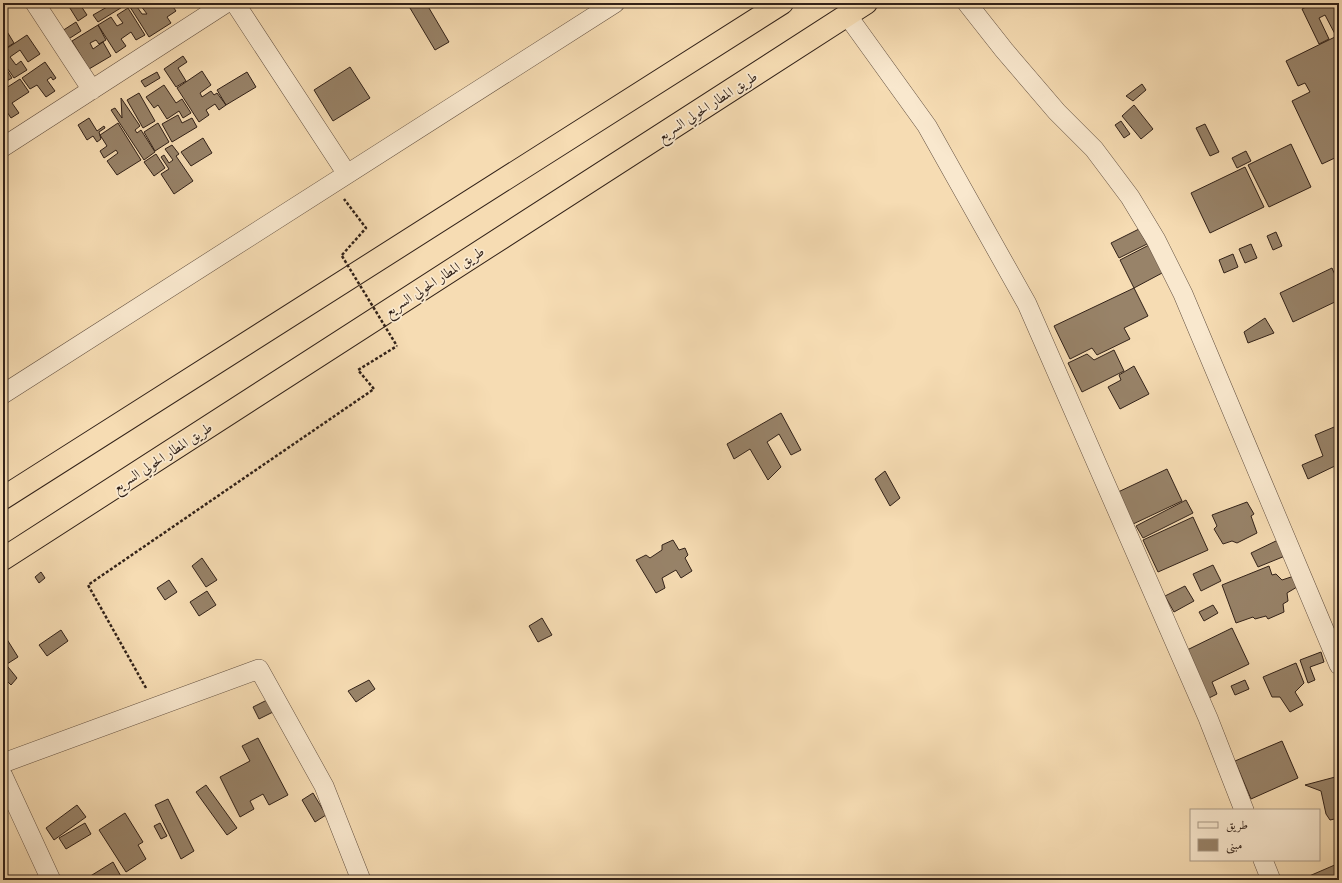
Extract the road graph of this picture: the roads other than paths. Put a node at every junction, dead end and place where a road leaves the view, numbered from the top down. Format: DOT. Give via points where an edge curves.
graph roads {
  1 [pos="35,3"];
  2 [pos="226,3"];
  3 [pos="235,3"];
  4 [pos="615,3"];
  5 [pos="782,3"];
  6 [pos="866,3"];
  7 [pos="967,3"];
  8 [pos="847,15"];
  9 [pos="92,90"];
  10 [pos="3,147"];
  11 [pos="340,179"];
  12 [pos="3,394"];
  13 [pos="3,498"];
  14 [pos="3,559"];
  15 [pos="1339,665"];
  16 [pos="3,763"];
  17 [pos="3,776"];
  18 [pos="1244,809"];
  19 [pos="1263,861"];
  20 [pos="51,880"];
  21 [pos="361,880"];
  22 [pos="1271,880"];
  1 -- 9 [label="street"];
  2 -- 9 [label="street"];
  3 -- 11 [label="street"];
  4 -- 11 [label="street"];
  5 -- 13 [label="highway"];
  6 -- 8 [label="highway, طريق المطار الحولي السريع"];
  7 -- 15 [label="street" via="1052,106 1094,149 1130,197 1156,240 1183,294"];
  8 -- 14 [label="highway, طريق المطار الحولي السريع"];
  8 -- 18 [label="street" via="928,126 1027,304 1208,718"];
  9 -- 10 [label="street"];
  11 -- 12 [label="street"];
  16 -- 21 [label="street" via="259,669 324,786"];
  17 -- 20 [label="street"];
  19 -- 22 [label="street"];
}
